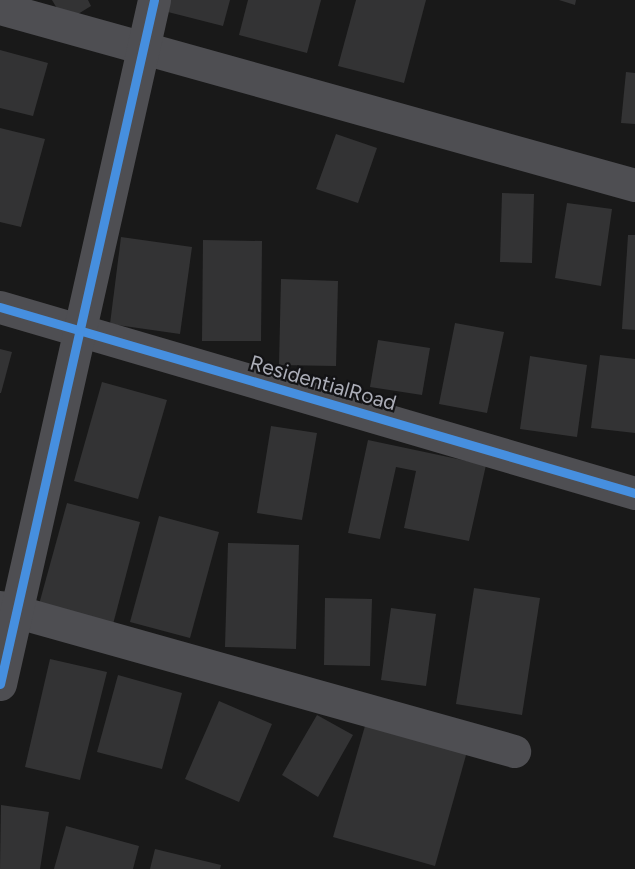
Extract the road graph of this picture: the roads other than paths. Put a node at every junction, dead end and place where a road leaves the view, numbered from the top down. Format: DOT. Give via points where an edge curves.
graph roads {
  1 [pos="154,0"];
  2 [pos="0,8"];
  3 [pos="143,48"];
  4 [pos="635,185"];
  5 [pos="0,308"];
  6 [pos="80,331"];
  7 [pos="635,493"];
  8 [pos="8,609"];
  9 [pos="0,684"];
  10 [pos="514,751"];
  1 -- 3 [label="street"];
  2 -- 3 [label="street"];
  3 -- 4 [label="street"];
  3 -- 6 [label="street"];
  5 -- 6 [label="street, ResidentialRoad"];
  6 -- 7 [label="street, ResidentialRoad"];
  6 -- 8 [label="street"];
  8 -- 9 [label="street"];
  8 -- 10 [label="street"];
}
